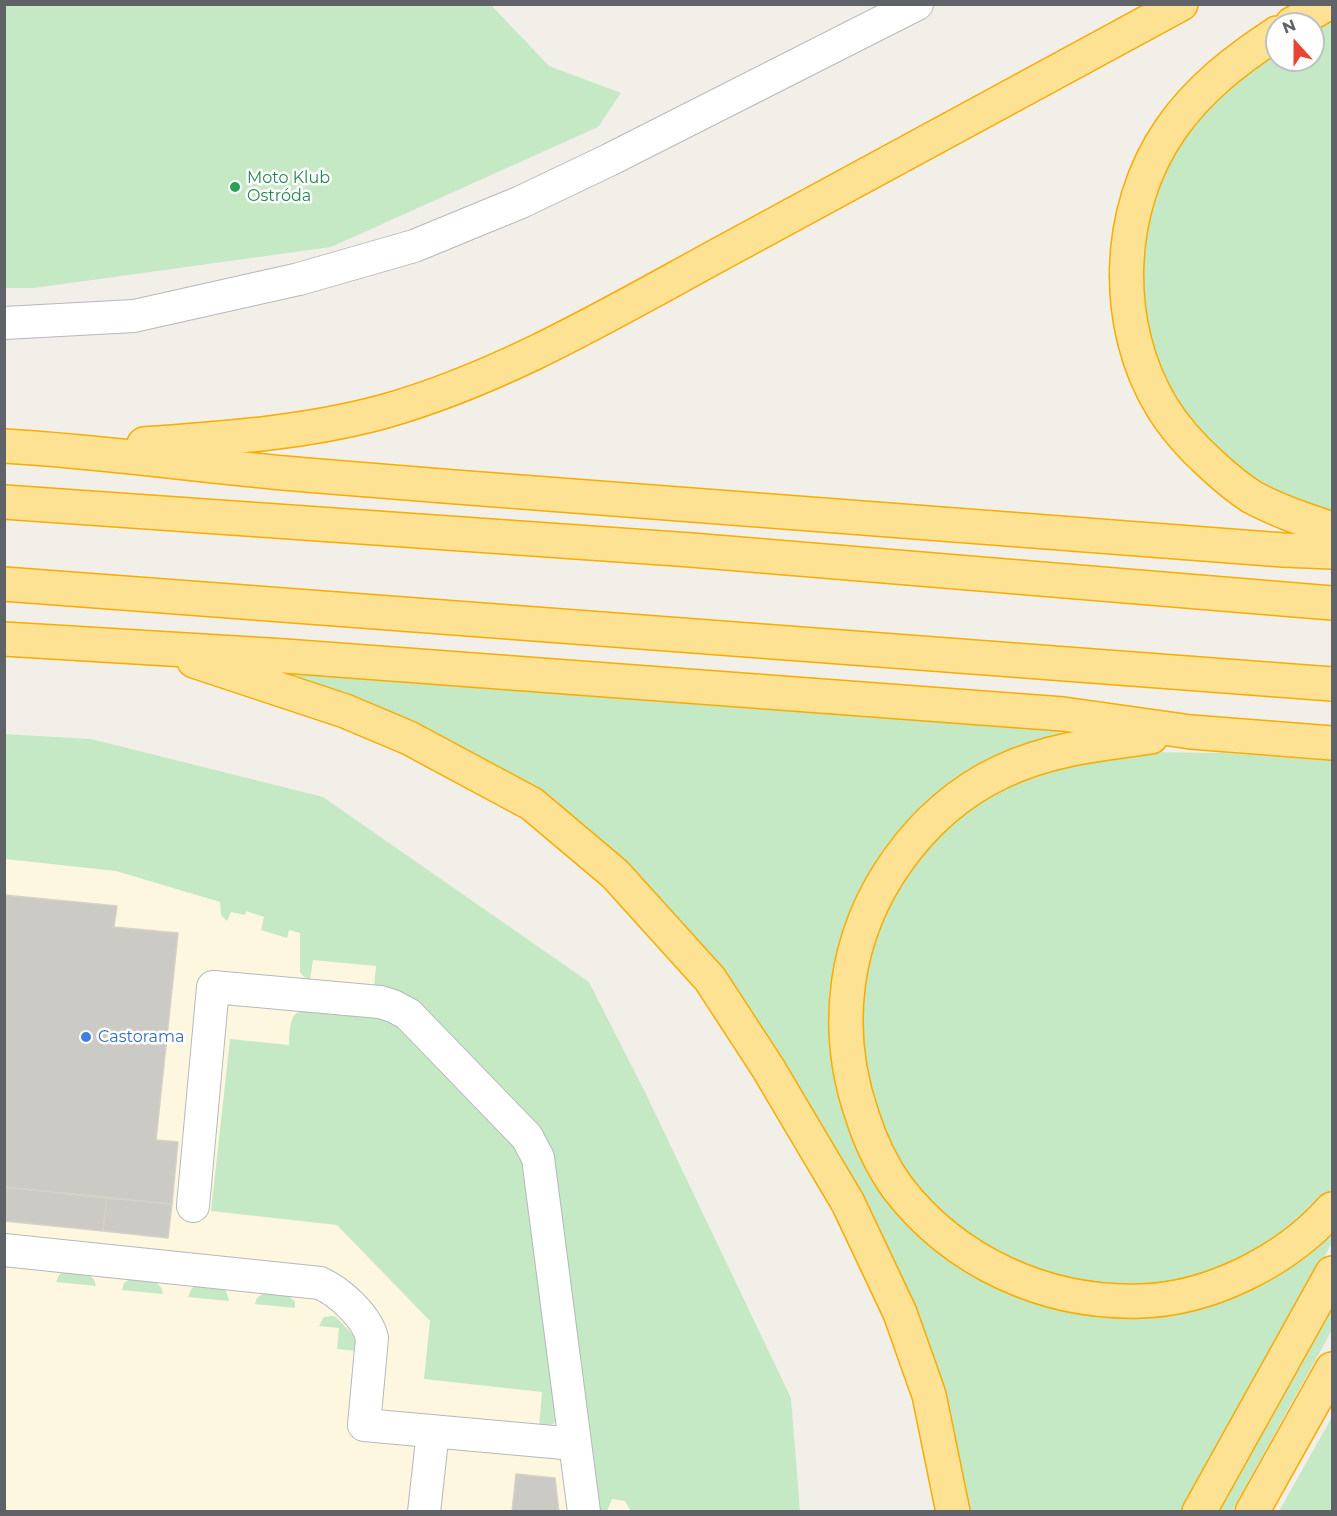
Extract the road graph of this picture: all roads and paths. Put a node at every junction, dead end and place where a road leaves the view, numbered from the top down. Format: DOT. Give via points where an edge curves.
graph roads {
  1 [pos="917,4"];
  2 [pos="1181,4"];
  3 [pos="1327,4"];
  4 [pos="1313,12"];
  5 [pos="1265,41"];
  6 [pos="4,323"];
  7 [pos="4,446"];
  8 [pos="65,449"];
  9 [pos="4,502"];
  10 [pos="1332,529"];
  11 [pos="1332,552"];
  12 [pos="4,584"];
  13 [pos="1332,603"];
  14 [pos="4,639"];
  15 [pos="153,647"];
  16 [pos="1332,684"];
  17 [pos="1191,732"];
  18 [pos="1332,742"];
  19 [pos="193,1206"];
  20 [pos="1332,1209"];
  21 [pos="4,1250"];
  22 [pos="1332,1273"];
  23 [pos="1332,1369"];
  24 [pos="433,1431"];
  25 [pos="575,1444"];
  26 [pos="424,1512"];
  27 [pos="584,1512"];
  28 [pos="953,1512"];
  29 [pos="1199,1512"];
  30 [pos="1252,1512"];
  1 -- 6 [label="street" via="609,160 414,246 299,279 134,316"];
  2 -- 8 [label="highway" via="580,330 472,381 382,411 317,426 253,436"];
  3 -- 4 [label="highway"];
  5 -- 10 [label="highway" via="1204,88 1169,131 1153,159 1128,236 1128,309 1151,387 1178,430 1199,453 1251,496"];
  7 -- 8 [label="highway"];
  8 -- 11 [label="highway" via="254,471"];
  9 -- 13 [label="highway" via="702,551"];
  12 -- 16 [label="highway"];
  14 -- 15 [label="highway"];
  15 -- 17 [label="highway" via="1063,714"];
  15 -- 28 [label="highway" via="345,711 409,738 532,804 615,874 710,980 768,1068 848,1203 900,1313 929,1395"];
  17 -- 18 [label="highway"];
  17 -- 20 [label="highway" via="1064,749 1032,759 966,792 913,839 870,906 854,951 844,1034 857,1102 879,1157 897,1186 944,1235 1009,1277 1079,1298 1158,1300 1203,1291 1283,1253"];
  19 -- 25 [label="street" via="213,987 380,1002 408,1014 535,1149"];
  21 -- 24 [label="street" via="320,1283 333,1289 369,1326 372,1338 364,1425"];
  22 -- 29 [label="highway"];
  23 -- 30 [label="highway"];
  24 -- 25 [label="street"];
  24 -- 26 [label="street"];
  25 -- 27 [label="street"];
}
